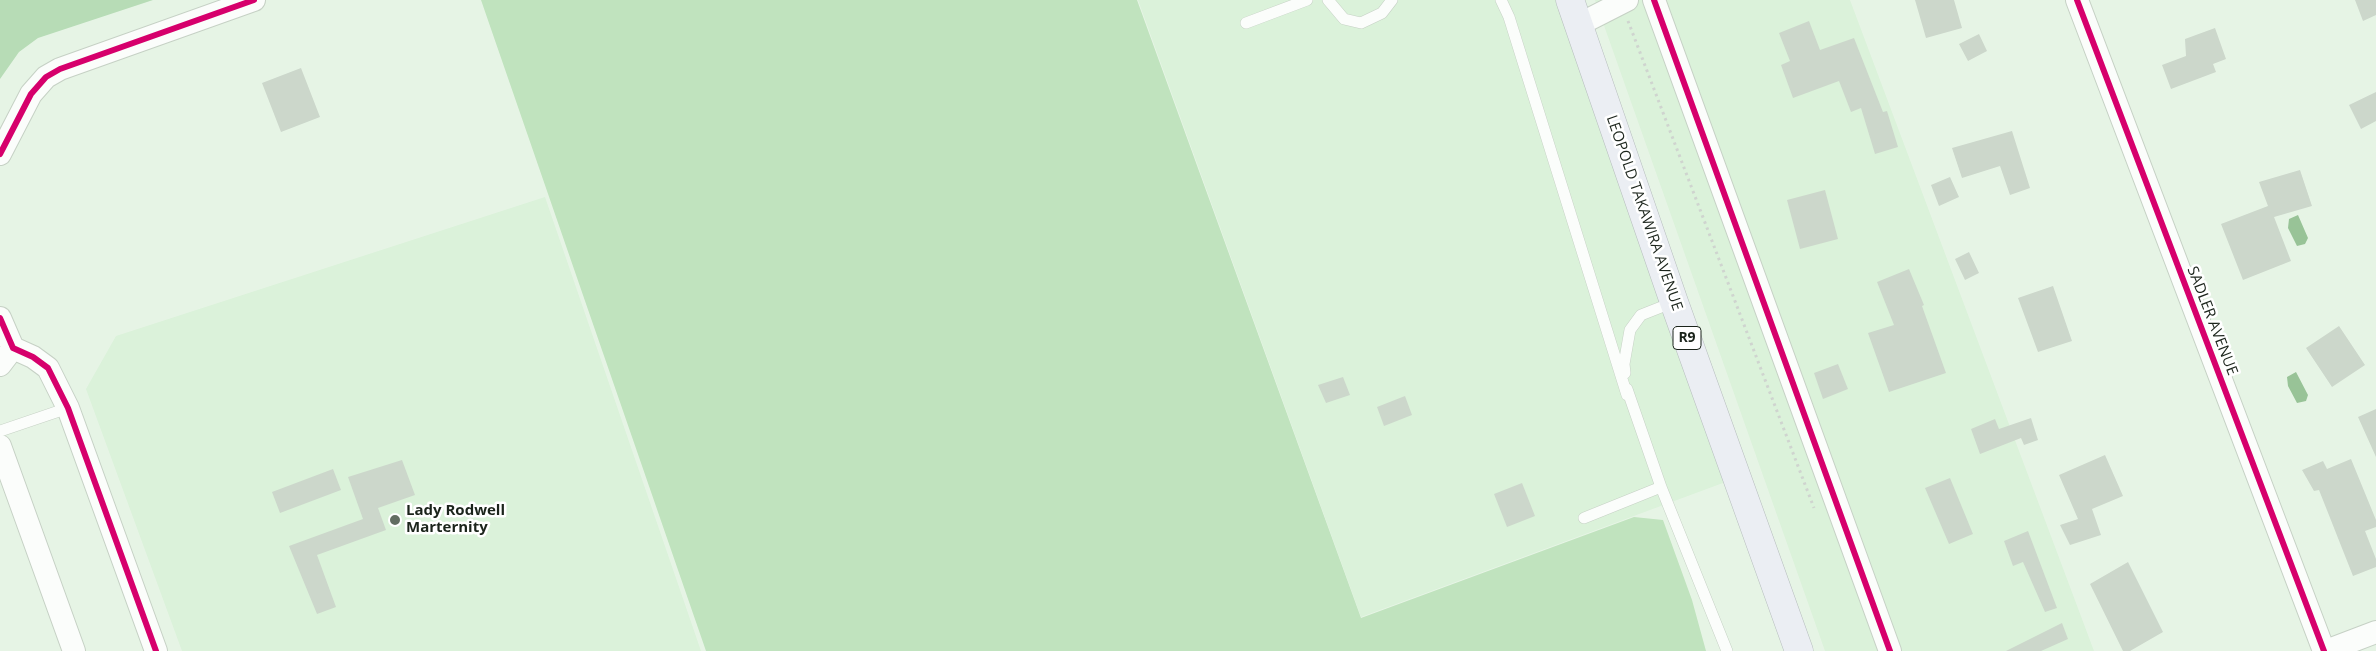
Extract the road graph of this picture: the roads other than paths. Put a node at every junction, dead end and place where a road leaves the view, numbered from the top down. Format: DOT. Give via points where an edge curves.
graph roads {
  1 [pos="254,0"];
  2 [pos="1307,0"];
  3 [pos="1328,0"];
  4 [pos="1392,0"];
  5 [pos="1501,0"];
  6 [pos="1654,0"];
  7 [pos="2077,0"];
  8 [pos="1624,1"];
  9 [pos="1575,12"];
  10 [pos="1246,23"];
  11 [pos="0,154"];
  12 [pos="1674,302"];
  13 [pos="0,318"];
  14 [pos="6,357"];
  15 [pos="1628,395"];
  16 [pos="68,408"];
  17 [pos="0,431"];
  18 [pos="0,446"];
  19 [pos="1661,487"];
  20 [pos="1584,518"];
  21 [pos="2376,632"];
  22 [pos="74,651"];
  23 [pos="156,651"];
  24 [pos="1727,651"];
  25 [pos="1799,651"];
  26 [pos="1890,651"];
  27 [pos="2325,651"];
  1 -- 11 [label="street" via="60,69 46,77 31,94"];
  2 -- 10 [label="lane"];
  3 -- 4 [label="lane" via="1344,19 1361,23 1382,14"];
  5 -- 15 [label="lane"];
  6 -- 26 [label="street"];
  7 -- 27 [label="street, SADLER AVENUE"];
  8 -- 9 [label="street"];
  9 -- 12 [label="highway, LEOPOLD TAKAWIRA AVENUE / R9"];
  12 -- 15 [label="lane" via="1641,316 1630,330 1624,364"];
  12 -- 25 [label="highway, LEOPOLD TAKAWIRA AVENUE / R9"];
  13 -- 14 [label="street"];
  14 -- 16 [label="street" via="34,357 48,368"];
  15 -- 19 [label="lane"];
  16 -- 17 [label="lane"];
  16 -- 23 [label="street"];
  18 -- 22 [label="street"];
  19 -- 20 [label="lane"];
  19 -- 24 [label="lane"];
  21 -- 27 [label="street"];
}
